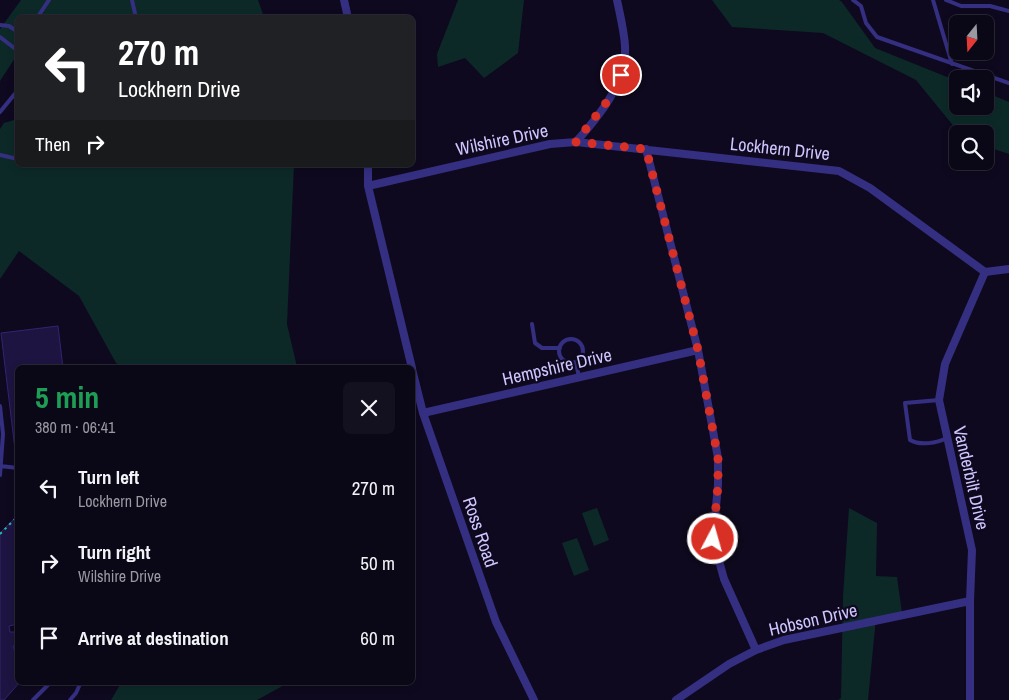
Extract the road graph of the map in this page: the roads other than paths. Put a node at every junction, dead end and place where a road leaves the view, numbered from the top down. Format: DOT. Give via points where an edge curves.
graph roads {
  1 [pos="49,0"];
  2 [pos="132,0"];
  3 [pos="344,0"];
  4 [pos="617,0"];
  5 [pos="853,0"];
  6 [pos="862,0"];
  7 [pos="933,0"];
  8 [pos="946,0"];
  9 [pos="861,6"];
  10 [pos="1009,11"];
  11 [pos="39,15"];
  12 [pos="135,15"];
  13 [pos="347,15"];
  14 [pos="0,25"];
  15 [pos="15,30"];
  16 [pos="0,37"];
  17 [pos="15,47"];
  18 [pos="952,64"];
  19 [pos="1009,83"];
  20 [pos="15,94"];
  21 [pos="0,112"];
  22 [pos="576,142"];
  23 [pos="646,149"];
  24 [pos="0,155"];
  25 [pos="15,158"];
  26 [pos="368,167"];
  27 [pos="368,186"];
  28 [pos="1009,269"];
  29 [pos="985,272"];
  30 [pos="532,324"];
  31 [pos="560,348"];
  32 [pos="698,350"];
  33 [pos="576,363"];
  34 [pos="411,365"];
  35 [pos="579,377"];
  36 [pos="415,380"];
  37 [pos="939,400"];
  38 [pos="0,406"];
  39 [pos="423,413"];
  40 [pos="947,438"];
  41 [pos="1,466"];
  42 [pos="15,468"];
  43 [pos="0,475"];
  44 [pos="970,601"];
  45 [pos="756,650"];
  46 [pos="49,685"];
  47 [pos="80,685"];
  48 [pos="33,700"];
  49 [pos="70,700"];
  50 [pos="534,700"];
  51 [pos="676,700"];
  52 [pos="970,700"];
  1 -- 11 [label="lane"];
  2 -- 12 [label="lane"];
  3 -- 13 [label="street"];
  4 -- 22 [label="street" via="625,48 621,75 609,99"];
  5 -- 9 [label="lane"];
  6 -- 9 [label="lane"];
  7 -- 18 [label="lane"];
  8 -- 10 [label="lane" via="961,6 990,6"];
  9 -- 18 [label="lane" via="866,23 878,37"];
  14 -- 15 [label="lane"];
  16 -- 17 [label="lane"];
  18 -- 19 [label="lane"];
  20 -- 21 [label="lane"];
  22 -- 23 [label="street, Lockhern Drive"];
  22 -- 27 [label="street, Wilshire Drive" via="550,144"];
  23 -- 29 [label="street, Lockhern Drive" via="839,171 870,188"];
  23 -- 32 [label="street"];
  24 -- 25 [label="lane"];
  26 -- 27 [label="street, Ross Road"];
  27 -- 34 [label="street, Ross Road"];
  28 -- 29 [label="street"];
  29 -- 37 [label="street, Vanderbilt Drive" via="945,364"];
  30 -- 31 [label="lane" via="535,343 542,348"];
  31 -- 33 [label="lane" via="562,358"];
  31 -- 33 [label="lane" via="567,339 578,341 584,351"];
  32 -- 35 [label="street, Hempshire Drive"];
  32 -- 45 [label="street" via="718,458 713,539 724,580"];
  33 -- 35 [label="lane"];
  35 -- 39 [label="street, Hempshire Drive"];
  36 -- 39 [label="street, Ross Road"];
  37 -- 40 [label="street, Vanderbilt Drive"];
  37 -- 40 [label="lane" via="905,402 910,440 916,443 940,442"];
  38 -- 41 [label="lane" via="3,434"];
  39 -- 50 [label="street, Ross Road" via="496,622"];
  40 -- 44 [label="street, Vanderbilt Drive" via="972,550"];
  41 -- 42 [label="lane"];
  41 -- 43 [label="lane"];
  44 -- 45 [label="street, Hobson Drive" via="784,640"];
  44 -- 52 [label="street, Vanderbilt Drive"];
  45 -- 51 [label="street, Hobson Drive"];
  46 -- 48 [label="lane"];
  47 -- 49 [label="lane"];
}
